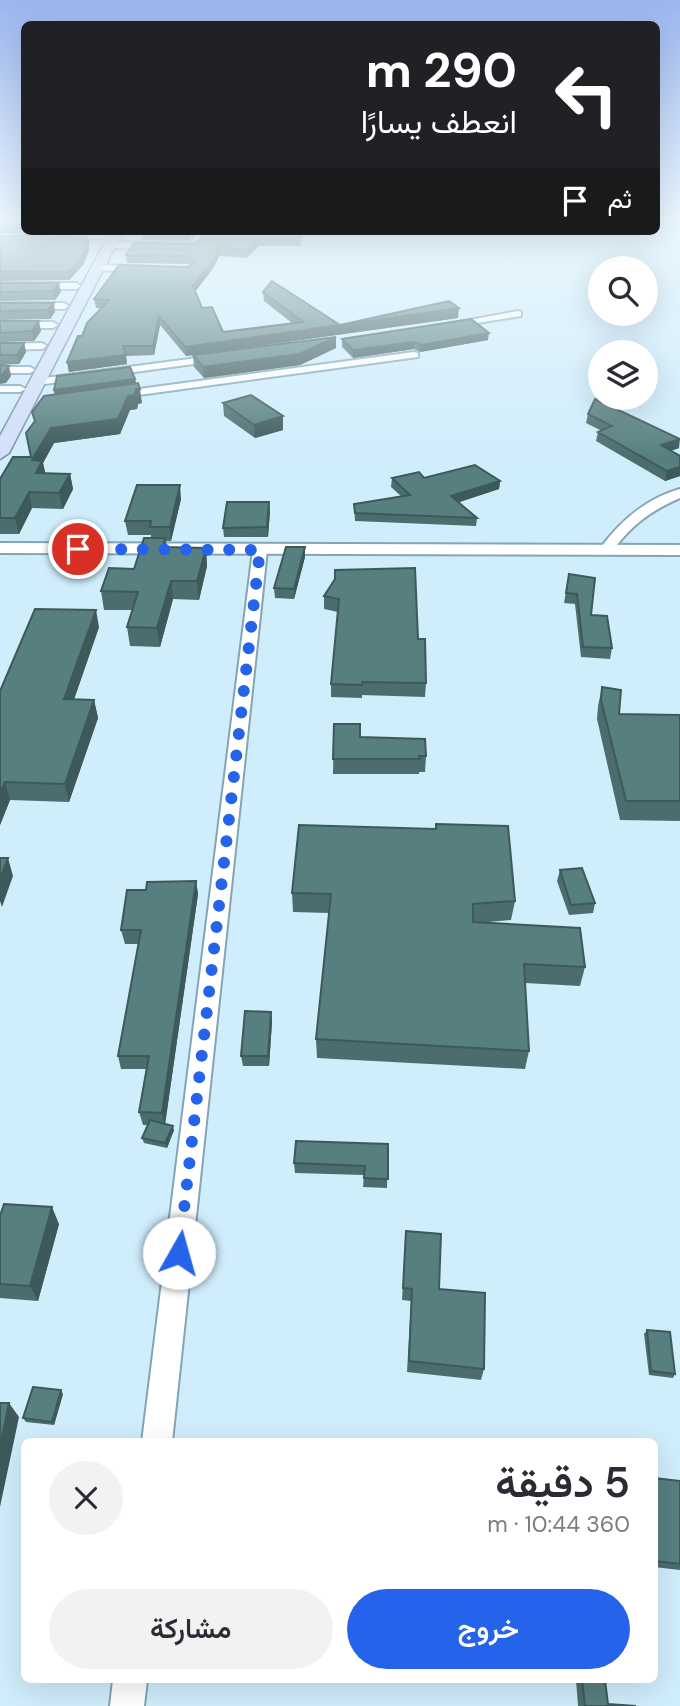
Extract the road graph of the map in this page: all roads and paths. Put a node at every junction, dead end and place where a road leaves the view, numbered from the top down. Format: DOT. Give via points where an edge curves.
graph roads {
  1 [pos="69,298"];
  2 [pos="80,298"];
  3 [pos="0,306"];
  4 [pos="64,306"];
  5 [pos="518,314"];
  6 [pos="0,325"];
  7 [pos="53,325"];
  8 [pos="438,327"];
  9 [pos="0,346"];
  10 [pos="42,346"];
  11 [pos="414,355"];
  12 [pos="236,356"];
  13 [pos="0,370"];
  14 [pos="33,376"];
  15 [pos="0,389"];
  16 [pos="20,389"];
  17 [pos="105,396"];
  18 [pos="0,426"];
  19 [pos="0,453"];
  20 [pos="680,493"];
  21 [pos="0,548"];
  22 [pos="260,550"];
  23 [pos="606,550"];
  24 [pos="680,550"];
  25 [pos="157,1438"];
  26 [pos="130,1683"];
  27 [pos="127,1706"];
  1 -- 4 [label="main road"];
  2 -- 14 [label="main road"];
  3 -- 4 [label="street"];
  4 -- 7 [label="main road"];
  5 -- 8 [label="street"];
  6 -- 7 [label="street"];
  7 -- 10 [label="main road"];
  9 -- 10 [label="street"];
  10 -- 14 [label="main road"];
  11 -- 17 [label="street"];
  12 -- 14 [label="street"];
  13 -- 14 [label="street"];
  14 -- 16 [label="main road"];
  14 -- 19 [label="main road" via="31,407"];
  15 -- 16 [label="street"];
  16 -- 18 [label="main road"];
  20 -- 23 [label="street" via="648,506 621,527"];
  21 -- 22 [label="street"];
  22 -- 23 [label="street"];
  22 -- 25 [label="street"];
  23 -- 24 [label="street"];
  26 -- 27 [label="street"];
}
